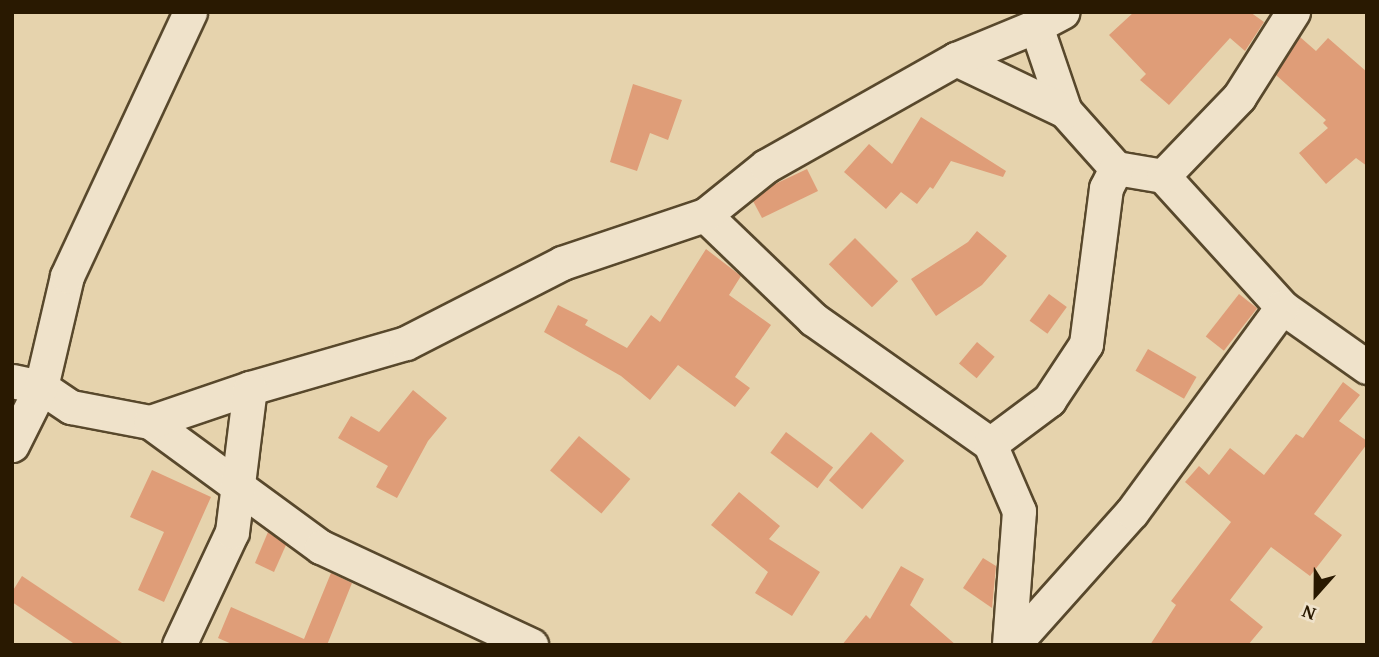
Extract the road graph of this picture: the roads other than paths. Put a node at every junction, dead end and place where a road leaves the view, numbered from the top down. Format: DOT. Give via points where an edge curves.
graph roads {
  1 [pos="190,12"];
  2 [pos="1293,12"];
  3 [pos="1049,19"];
  4 [pos="956,58"];
  5 [pos="1065,111"];
  6 [pos="1116,167"];
  7 [pos="1163,176"];
  8 [pos="705,215"];
  9 [pos="1282,307"];
  10 [pos="1367,367"];
  11 [pos="27,384"];
  12 [pos="250,388"];
  13 [pos="150,422"];
  14 [pos="989,444"];
  15 [pos="12,445"];
  16 [pos="238,484"];
  17 [pos="179,645"];
  18 [pos="531,645"];
  19 [pos="1011,645"];
  1 -- 11 [label="street" via="67,276"];
  2 -- 7 [label="street" via="1239,97"];
  3 -- 4 [label="street"];
  3 -- 5 [label="street"];
  4 -- 5 [label="street"];
  4 -- 8 [label="street" via="766,166"];
  5 -- 6 [label="street"];
  6 -- 7 [label="street"];
  6 -- 14 [label="street" via="1106,188 1086,344 1049,400"];
  7 -- 9 [label="street"];
  8 -- 12 [label="street" via="562,263 406,343"];
  8 -- 14 [label="street" via="813,319"];
  9 -- 10 [label="street"];
  9 -- 19 [label="street" via="1132,512"];
  11 -- 13 [label="street" via="71,407"];
  11 -- 15 [label="street"];
  12 -- 13 [label="street"];
  12 -- 16 [label="street"];
  13 -- 16 [label="street"];
  14 -- 19 [label="street" via="1020,510"];
  16 -- 17 [label="street" via="232,532"];
  16 -- 18 [label="street" via="321,547"];
}
